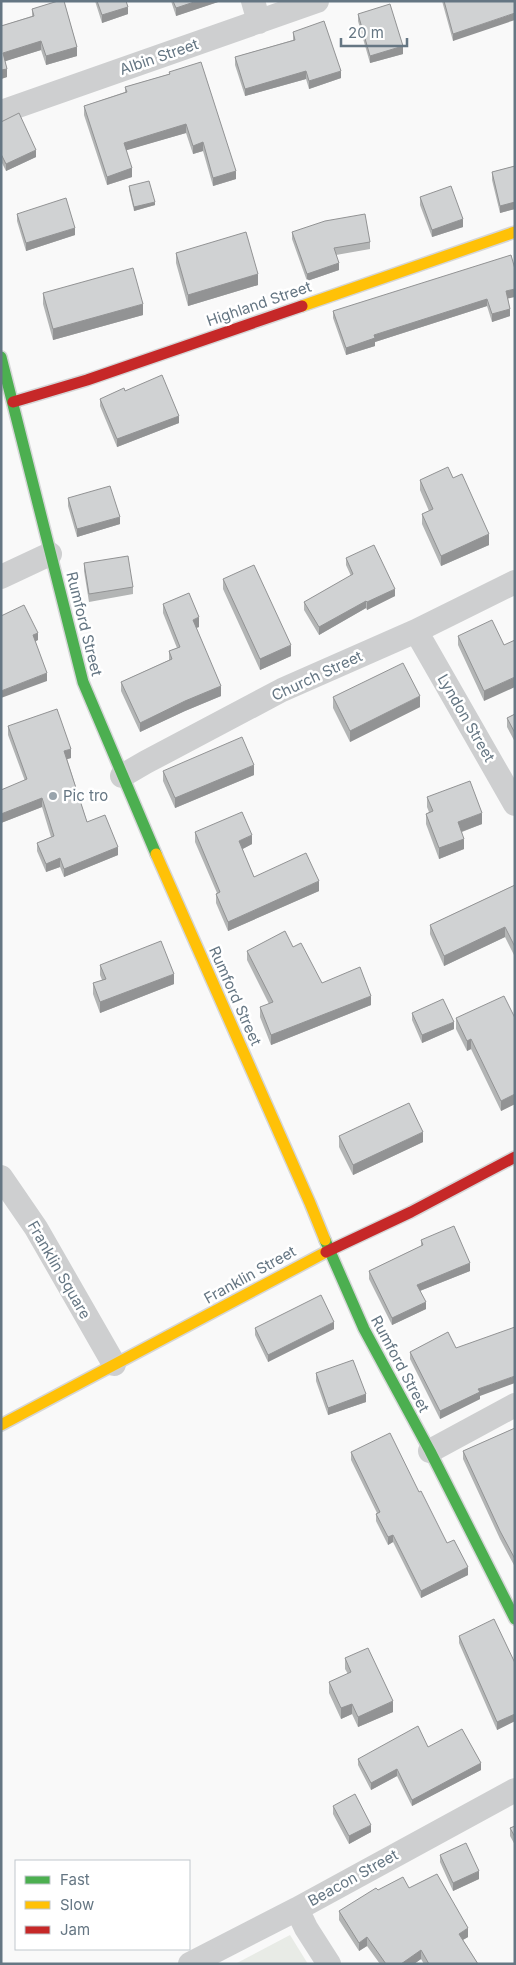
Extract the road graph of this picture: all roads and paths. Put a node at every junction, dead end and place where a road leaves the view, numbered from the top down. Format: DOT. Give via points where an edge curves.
graph roads {
  1 [pos="317,1"];
  2 [pos="256,12"];
  3 [pos="1,112"];
  4 [pos="515,232"];
  5 [pos="1,357"];
  6 [pos="13,402"];
  7 [pos="50,554"];
  8 [pos="1,577"];
  9 [pos="515,582"];
  10 [pos="416,631"];
  11 [pos="122,776"];
  12 [pos="515,804"];
  13 [pos="515,1156"];
  14 [pos="1,1177"];
  15 [pos="329,1251"];
  16 [pos="114,1364"];
  17 [pos="515,1405"];
  18 [pos="1,1425"];
  19 [pos="430,1451"];
  20 [pos="515,1619"];
  21 [pos="515,1790"];
  22 [pos="297,1909"];
  23 [pos="190,1964"];
  24 [pos="329,1964"];
  1 -- 2 [label="street, Albin Street"];
  2 -- 3 [label="street, Albin Street"];
  4 -- 6 [label="street, Highland Street" via="87,380"];
  5 -- 6 [label="street, Rumford Street"];
  6 -- 7 [label="street, Rumford Street"];
  7 -- 8 [label="street"];
  7 -- 11 [label="street, Rumford Street" via="83,682"];
  9 -- 10 [label="street, Church Street"];
  10 -- 11 [label="street, Church Street" via="282,690"];
  10 -- 12 [label="street, Lyndon Street"];
  11 -- 15 [label="street, Rumford Street"];
  13 -- 15 [label="street, Franklin Street" via="411,1212"];
  14 -- 16 [label="street, Franklin Square" via="36,1228"];
  15 -- 16 [label="street, Franklin Street"];
  15 -- 19 [label="street, Rumford Street" via="364,1329"];
  16 -- 18 [label="street, Franklin Street"];
  17 -- 19 [label="street"];
  19 -- 20 [label="street, Rumford Street"];
  21 -- 22 [label="street, Beacon Street"];
  22 -- 23 [label="street, Beacon Street"];
  22 -- 24 [label="street"];
}
